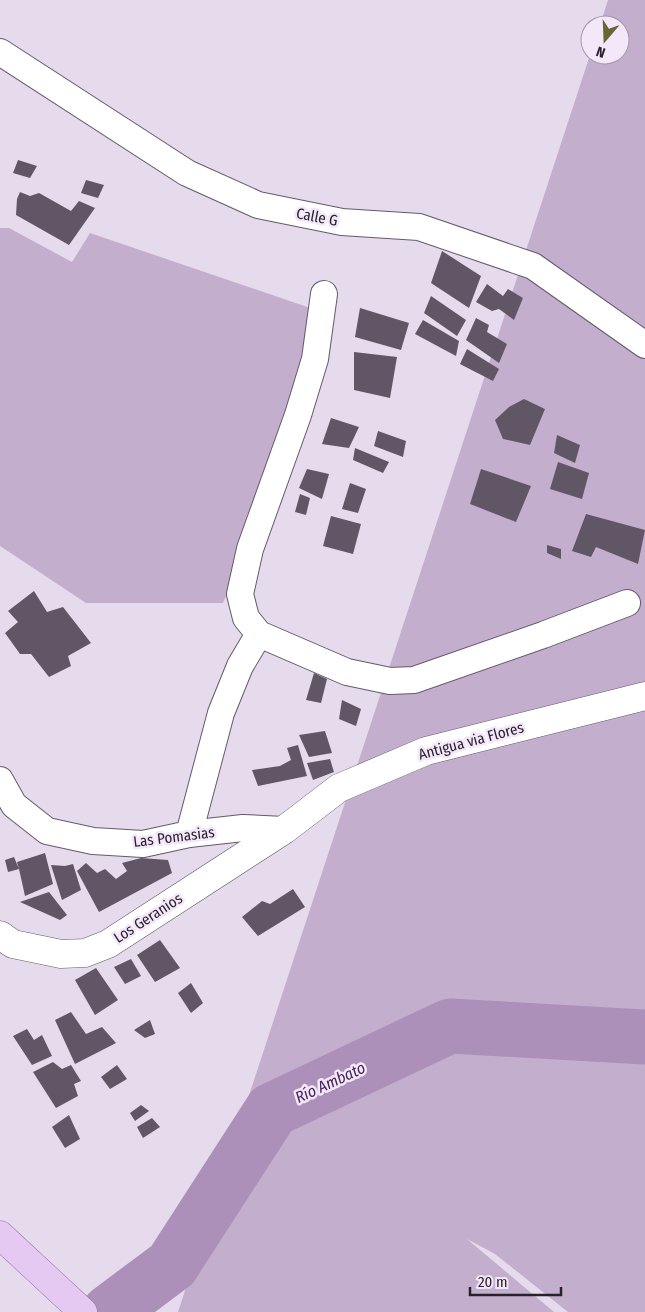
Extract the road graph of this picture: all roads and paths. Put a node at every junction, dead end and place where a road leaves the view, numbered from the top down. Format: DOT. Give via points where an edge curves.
graph roads {
  1 [pos="0,52"];
  2 [pos="324,294"];
  3 [pos="645,345"];
  4 [pos="627,602"];
  5 [pos="259,634"];
  6 [pos="645,696"];
  7 [pos="0,780"];
  8 [pos="284,830"];
  9 [pos="189,834"];
  10 [pos="0,935"];
  11 [pos="2,1237"];
  12 [pos="83,1312"];
  1 -- 3 [label="street, Calle G" via="187,173 258,205 342,222 419,227 533,266"];
  2 -- 5 [label="street" via="315,359 250,549 240,594 246,618"];
  4 -- 5 [label="street" via="414,680 390,681 347,672"];
  5 -- 9 [label="street" via="240,666 221,713"];
  6 -- 8 [label="street, Antigua via Flores" via="426,751 339,788"];
  7 -- 9 [label="street, Las Pomasias" via="14,805 47,831 93,841 143,844"];
  8 -- 9 [label="street, Las Pomasias" via="243,828"];
  8 -- 10 [label="street, Los Geranios" via="108,944 85,953 61,954 38,950 13,944"];
  11 -- 12 [label="main road"];
}
